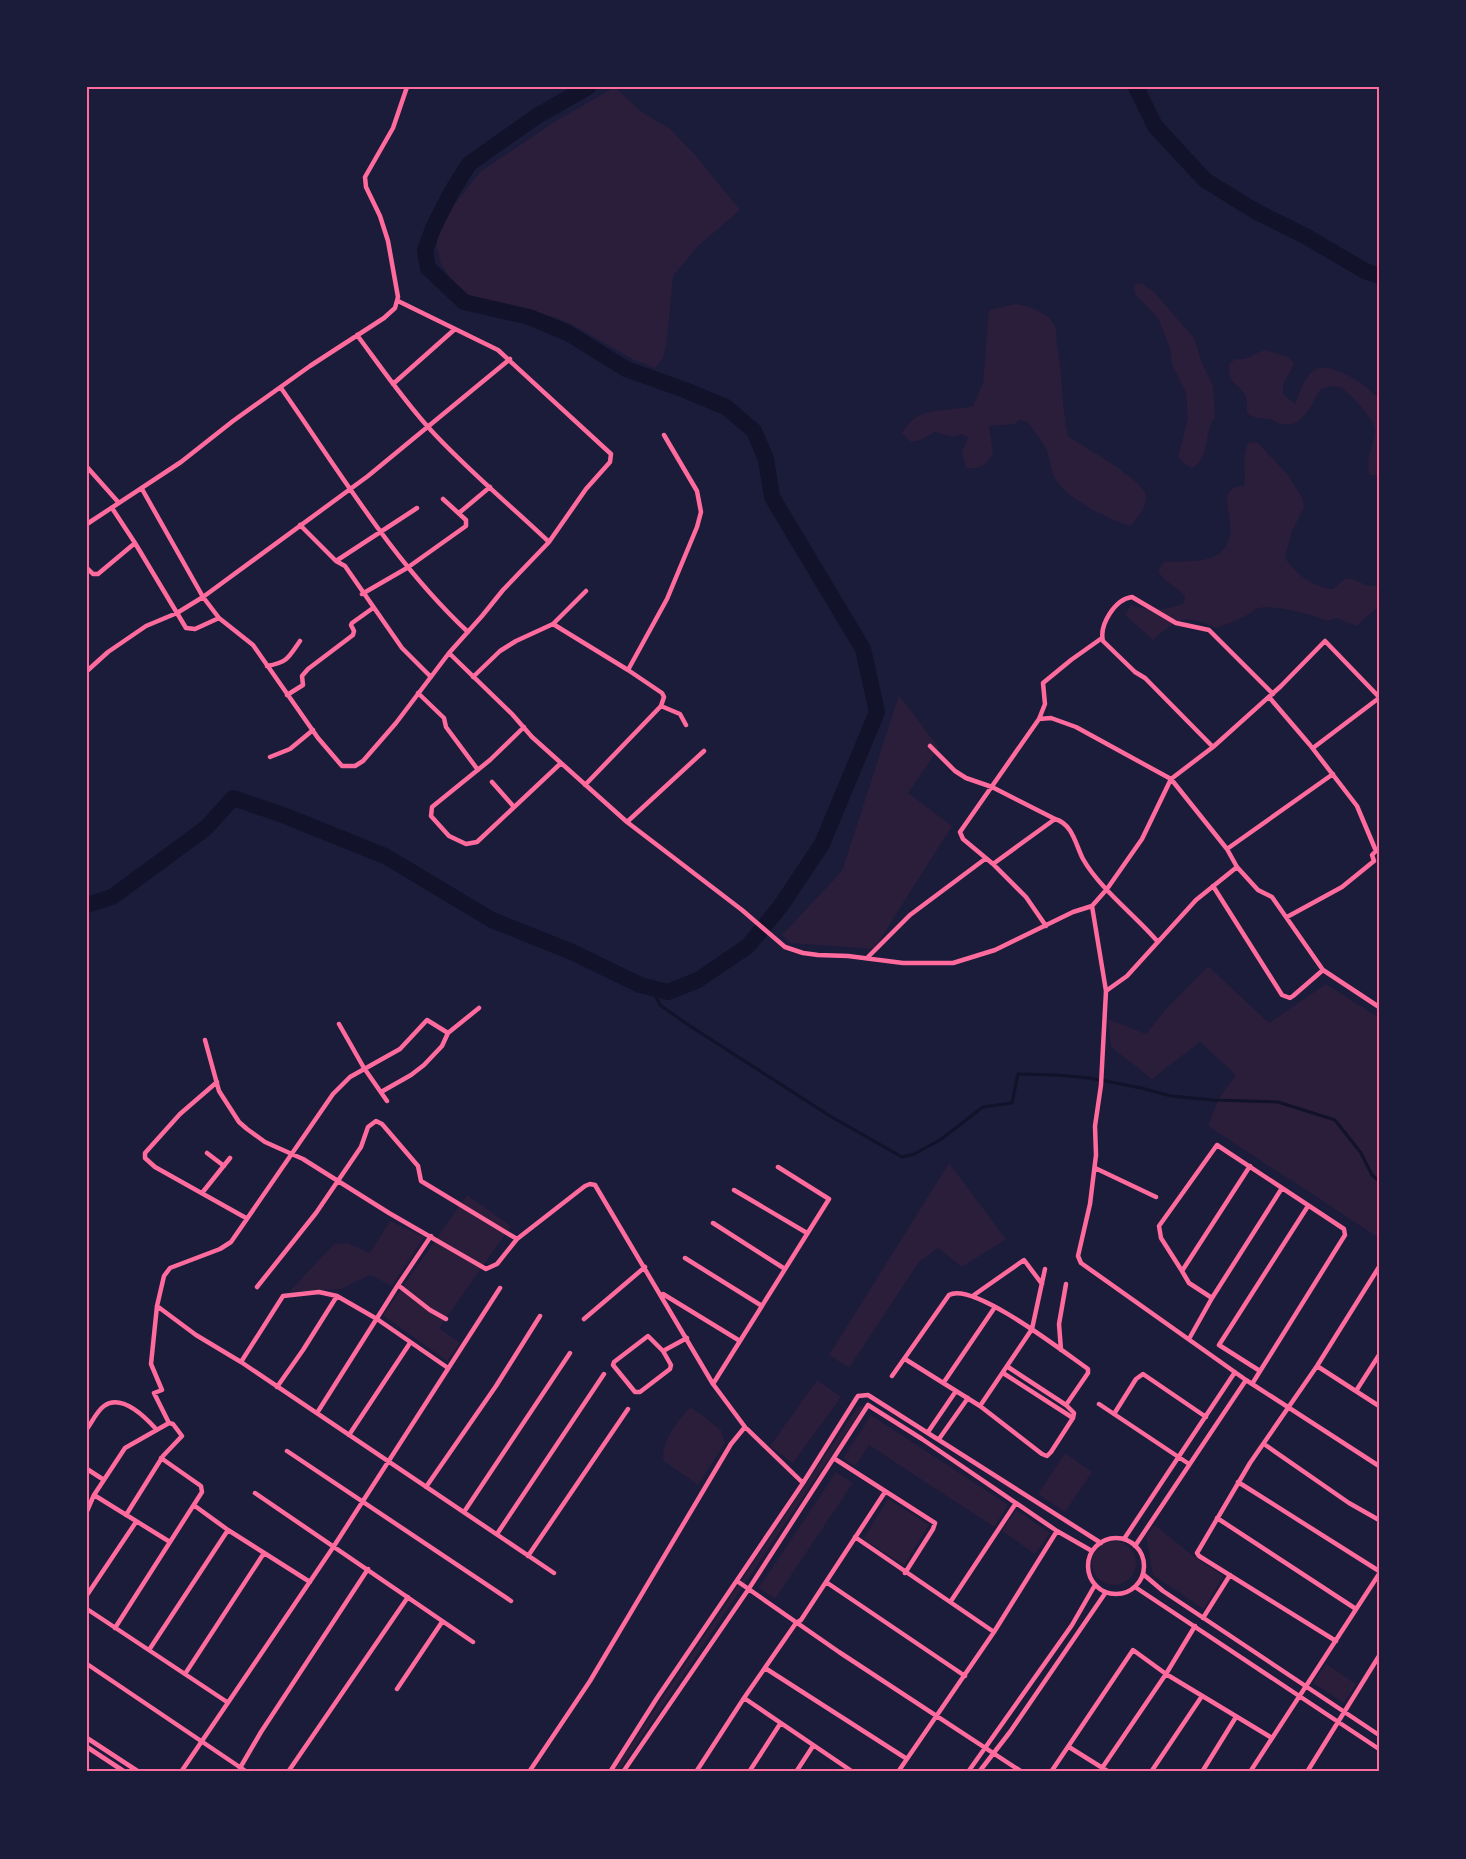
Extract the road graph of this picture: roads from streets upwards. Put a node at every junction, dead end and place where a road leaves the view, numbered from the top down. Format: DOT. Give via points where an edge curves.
graph roads {
  1 [pos="407,87"];
  2 [pos="398,301"];
  3 [pos="455,329"];
  4 [pos="357,335"];
  5 [pos="510,359"];
  6 [pos="393,384"];
  7 [pos="281,388"];
  8 [pos="429,428"];
  9 [pos="664,435"];
  10 [pos="87,467"];
  11 [pos="490,487"];
  12 [pos="142,489"];
  13 [pos="351,489"];
  14 [pos="443,499"];
  15 [pos="119,503"];
  16 [pos="112,508"];
  17 [pos="417,508"];
  18 [pos="459,513"];
  19 [pos="87,524"];
  20 [pos="300,525"];
  21 [pos="380,532"];
  22 [pos="549,542"];
  23 [pos="135,543"];
  24 [pos="336,561"];
  25 [pos="87,568"];
  26 [pos="407,568"];
  27 [pos="586,591"];
  28 [pos="362,594"];
  29 [pos="202,597"];
  30 [pos="373,608"];
  31 [pos="177,613"];
  32 [pos="219,618"];
  33 [pos="553,624"];
  34 [pos="468,632"];
  35 [pos="1102,638"];
  36 [pos="300,641"];
  37 [pos="449,652"];
  38 [pos="267,666"];
  39 [pos="628,670"];
  40 [pos="87,671"];
  41 [pos="431,677"];
  42 [pos="473,677"];
  43 [pos="418,693"];
  44 [pos="287,695"];
  45 [pos="1271,695"];
  46 [pos="1379,698"];
  47 [pos="661,706"];
  48 [pos="1039,719"];
  49 [pos="686,724"];
  50 [pos="524,727"];
  51 [pos="313,730"];
  52 [pos="930,746"];
  53 [pos="1213,747"];
  54 [pos="1313,748"];
  55 [pos="704,751"];
  56 [pos="270,758"];
  57 [pos="561,763"];
  58 [pos="478,770"];
  59 [pos="1333,774"];
  60 [pos="1171,779"];
  61 [pos="492,782"];
  62 [pos="585,785"];
  63 [pos="992,787"];
  64 [pos="514,807"];
  65 [pos="1055,819"];
  66 [pos="627,822"];
  67 [pos="1227,849"];
  68 [pos="1377,850"];
  69 [pos="985,859"];
  70 [pos="993,864"];
  71 [pos="1237,867"];
  72 [pos="1213,886"];
  73 [pos="1107,889"];
  74 [pos="1092,906"];
  75 [pos="1287,917"];
  76 [pos="1046,926"];
  77 [pos="1158,942"];
  78 [pos="867,958"];
  79 [pos="1323,970"];
  80 [pos="1106,992"];
  81 [pos="1379,1007"];
  82 [pos="479,1008"];
  83 [pos="339,1024"];
  84 [pos="448,1033"];
  85 [pos="205,1040"];
  86 [pos="364,1068"];
  87 [pos="217,1083"];
  88 [pos="381,1092"];
  89 [pos="387,1101"];
  90 [pos="207,1153"];
  91 [pos="292,1153"];
  92 [pos="230,1158"];
  93 [pos="224,1166"];
  94 [pos="1250,1166"];
  95 [pos="778,1167"];
  96 [pos="1095,1168"];
  97 [pos="337,1182"];
  98 [pos="1282,1188"];
  99 [pos="734,1190"];
  100 [pos="202,1193"];
  101 [pos="1156,1197"];
  102 [pos="1308,1206"];
  103 [pos="246,1218"];
  104 [pos="713,1223"];
  105 [pos="807,1233"];
  106 [pos="432,1236"];
  107 [pos="517,1239"];
  108 [pos="685,1258"];
  109 [pos="645,1267"];
  110 [pos="1379,1267"];
  111 [pos="785,1269"];
  112 [pos="1045,1269"];
  113 [pos="1182,1271"];
  114 [pos="1042,1284"];
  115 [pos="1066,1284"];
  116 [pos="398,1285"];
  117 [pos="256,1287"];
  118 [pos="500,1288"];
  119 [pos="660,1293"];
  120 [pos="974,1295"];
  121 [pos="337,1296"];
  122 [pos="1212,1298"];
  123 [pos="157,1306"];
  124 [pos="762,1306"];
  125 [pos="995,1307"];
  126 [pos="540,1316"];
  127 [pos="377,1318"];
  128 [pos="584,1318"];
  129 [pos="446,1319"];
  130 [pos="1032,1329"];
  131 [pos="687,1338"];
  132 [pos="1189,1339"];
  133 [pos="740,1341"];
  134 [pos="410,1343"];
  135 [pos="1061,1350"];
  136 [pos="663,1351"];
  137 [pos="570,1353"];
  138 [pos="1379,1355"];
  139 [pos="905,1359"];
  140 [pos="240,1362"];
  141 [pos="1317,1366"];
  142 [pos="1008,1367"];
  143 [pos="448,1368"];
  144 [pos="1260,1371"];
  145 [pos="1235,1372"];
  146 [pos="1003,1373"];
  147 [pos="604,1374"];
  148 [pos="892,1376"];
  149 [pos="1246,1380"];
  150 [pos="944,1383"];
  151 [pos="713,1384"];
  152 [pos="1252,1384"];
  153 [pos="277,1387"];
  154 [pos="956,1390"];
  155 [pos="1356,1391"];
  156 [pos="868,1395"];
  157 [pos="968,1398"];
  158 [pos="1099,1404"];
  159 [pos="1066,1405"];
  160 [pos="868,1406"];
  161 [pos="980,1406"];
  162 [pos="1379,1406"];
  163 [pos="1290,1408"];
  164 [pos="628,1409"];
  165 [pos="316,1413"];
  166 [pos="1114,1414"];
  167 [pos="1206,1417"];
  168 [pos="1073,1418"];
  169 [pos="169,1423"];
  170 [pos="745,1427"];
  171 [pos="87,1429"];
  172 [pos="156,1430"];
  173 [pos="928,1432"];
  174 [pos="349,1435"];
  175 [pos="939,1439"];
  176 [pos="1264,1444"];
  177 [pos="287,1451"];
  178 [pos="1178,1456"];
  179 [pos="161,1458"];
  180 [pos="969,1458"];
  181 [pos="835,1459"];
  182 [pos="387,1462"];
  183 [pos="1190,1464"];
  184 [pos="1379,1466"];
  185 [pos="964,1467"];
  186 [pos="87,1469"];
  187 [pos="104,1480"];
  188 [pos="1238,1482"];
  189 [pos="803,1484"];
  190 [pos="426,1487"];
  191 [pos="885,1492"];
  192 [pos="255,1493"];
  193 [pos="94,1495"];
  194 [pos="362,1501"];
  195 [pos="1016,1503"];
  196 [pos="195,1506"];
  197 [pos="87,1511"];
  198 [pos="464,1512"];
  199 [pos="126,1515"];
  200 [pos="1217,1518"];
  201 [pos="1379,1520"];
  202 [pos="136,1522"];
  203 [pos="228,1530"];
  204 [pos="1057,1531"];
  205 [pos="497,1534"];
  206 [pos="855,1537"];
  207 [pos="1124,1539"];
  208 [pos="170,1542"];
  209 [pos="1101,1543"];
  210 [pos="334,1546"];
  211 [pos="1135,1546"];
  212 [pos="1092,1551"];
  213 [pos="264,1553"];
  214 [pos="528,1556"];
  215 [pos="368,1569"];
  216 [pos="1379,1572"];
  217 [pos="554,1573"];
  218 [pos="905,1573"];
  219 [pos="1143,1574"];
  220 [pos="1230,1575"];
  221 [pos="737,1581"];
  222 [pos="310,1582"];
  223 [pos="826,1582"];
  224 [pos="1095,1585"];
  225 [pos="1135,1587"];
  226 [pos="748,1590"];
  227 [pos="1106,1592"];
  228 [pos="87,1595"];
  229 [pos="408,1597"];
  230 [pos="511,1600"];
  231 [pos="951,1601"];
  232 [pos="1356,1609"];
  233 [pos="87,1610"];
  234 [pos="1203,1618"];
  235 [pos="442,1622"];
  236 [pos="796,1623"];
  237 [pos="1195,1626"];
  238 [pos="115,1628"];
  239 [pos="994,1632"];
  240 [pos="1336,1641"];
  241 [pos="473,1642"];
  242 [pos="149,1650"];
  243 [pos="1251,1650"];
  244 [pos="1244,1659"];
  245 [pos="1378,1660"];
  246 [pos="87,1664"];
  247 [pos="765,1668"];
  248 [pos="185,1674"];
  249 [pos="1166,1674"];
  250 [pos="965,1676"];
  251 [pos="1306,1687"];
  252 [pos="397,1689"];
  253 [pos="1202,1696"];
  254 [pos="1300,1697"];
  255 [pos="744,1698"];
  256 [pos="227,1702"];
  257 [pos="1344,1712"];
  258 [pos="936,1717"];
  259 [pos="1236,1717"];
  260 [pos="1338,1722"];
  261 [pos="780,1724"];
  262 [pos="1379,1735"];
  263 [pos="87,1738"];
  264 [pos="1272,1738"];
  265 [pos="201,1741"];
  266 [pos="813,1746"];
  267 [pos="87,1747"];
  268 [pos="1069,1747"];
  269 [pos="984,1748"];
  270 [pos="1379,1749"];
  271 [pos="993,1753"];
  272 [pos="907,1759"];
  273 [pos="240,1768"];
  274 [pos="1102,1768"];
  275 [pos="1308,1770"];
  276 [pos="850,1771"];
  277 [pos="125,1772"];
  278 [pos="139,1772"];
  279 [pos="181,1772"];
  280 [pos="247,1772"];
  281 [pos="288,1772"];
  282 [pos="529,1772"];
  283 [pos="610,1772"];
  284 [pos="623,1772"];
  285 [pos="696,1772"];
  286 [pos="749,1772"];
  287 [pos="796,1772"];
  288 [pos="898,1772"];
  289 [pos="968,1772"];
  290 [pos="979,1772"];
  291 [pos="1022,1772"];
  292 [pos="1051,1772"];
  293 [pos="1109,1772"];
  294 [pos="1151,1772"];
  295 [pos="1202,1772"];
  296 [pos="1250,1772"];
  297 [pos="1315,1772"];
  1 -- 2 [label="street" via="393,128 365,177 388,241"];
  2 -- 3 [label="street"];
  2 -- 4 [label="street" via="392,312"];
  3 -- 5 [label="street"];
  3 -- 6 [label="street"];
  4 -- 6 [label="street"];
  4 -- 7 [label="street"];
  5 -- 8 [label="street"];
  5 -- 22 [label="street" via="611,454"];
  6 -- 8 [label="street"];
  7 -- 12 [label="street"];
  7 -- 13 [label="street"];
  8 -- 11 [label="street"];
  8 -- 13 [label="street"];
  9 -- 39 [label="street" via="697,490 701,512 664,606"];
  10 -- 15 [label="street"];
  11 -- 18 [label="street"];
  11 -- 22 [label="street"];
  12 -- 15 [label="street"];
  12 -- 29 [label="street"];
  13 -- 20 [label="street"];
  13 -- 21 [label="street"];
  14 -- 18 [label="street"];
  15 -- 16 [label="street"];
  16 -- 19 [label="street"];
  16 -- 23 [label="street"];
  17 -- 21 [label="street"];
  18 -- 26 [label="street" via="466,526"];
  20 -- 24 [label="street"];
  20 -- 29 [label="street"];
  21 -- 24 [label="street"];
  21 -- 26 [label="street"];
  22 -- 34 [label="street"];
  23 -- 25 [label="street" via="98,574"];
  23 -- 31 [label="street"];
  24 -- 28 [label="street" via="345,566"];
  26 -- 28 [label="street"];
  26 -- 34 [label="street"];
  27 -- 33 [label="street"];
  28 -- 30 [label="street"];
  29 -- 31 [label="street"];
  29 -- 32 [label="street"];
  30 -- 41 [label="street" via="402,648"];
  30 -- 44 [label="street" via="352,623 354,634 308,669 302,676 303,685"];
  31 -- 32 [label="street" via="186,628 192,630"];
  31 -- 40 [label="street" via="146,627"];
  32 -- 38 [label="street" via="253,645"];
  33 -- 39 [label="street"];
  33 -- 42 [label="street" via="500,651"];
  34 -- 37 [label="street"];
  35 -- 45 [label="street" via="1115,607 1132,597 1176,622 1209,630"];
  35 -- 48 [label="street" via="1043,683 1045,704"];
  35 -- 53 [label="street"];
  36 -- 38 [label="street" via="288,660"];
  37 -- 41 [label="street"];
  37 -- 42 [label="street"];
  38 -- 44 [label="street"];
  39 -- 47 [label="street" via="662,693"];
  41 -- 43 [label="street"];
  42 -- 50 [label="street"];
  43 -- 51 [label="street" via="355,766 342,766"];
  43 -- 58 [label="street" via="444,718 446,727"];
  44 -- 51 [label="street"];
  45 -- 46 [label="street" via="1325,641"];
  45 -- 53 [label="street"];
  45 -- 54 [label="street"];
  46 -- 54 [label="street"];
  47 -- 49 [label="street" via="680,714"];
  47 -- 62 [label="street"];
  48 -- 60 [label="street" via="1051,718 1076,727"];
  48 -- 63 [label="street"];
  50 -- 57 [label="street"];
  50 -- 58 [label="street"];
  51 -- 56 [label="street" via="290,749"];
  52 -- 63 [label="street" via="955,771"];
  53 -- 60 [label="street"];
  54 -- 59 [label="street"];
  55 -- 66 [label="street"];
  57 -- 62 [label="street"];
  57 -- 64 [label="street"];
  58 -- 64 [label="street" via="430,811 449,836 466,844 477,842"];
  59 -- 67 [label="street"];
  59 -- 68 [label="street" via="1357,806"];
  60 -- 67 [label="street"];
  60 -- 73 [label="street" via="1142,838"];
  61 -- 64 [label="street"];
  62 -- 66 [label="street"];
  63 -- 65 [label="street"];
  63 -- 69 [label="street" via="960,832"];
  65 -- 70 [label="street"];
  65 -- 73 [label="street" via="1063,822 1084,860"];
  66 -- 78 [label="street" via="785,947 803,953"];
  67 -- 71 [label="street"];
  68 -- 75 [label="street" via="1372,855 1374,861 1342,887"];
  69 -- 70 [label="street"];
  69 -- 78 [label="street" via="910,915"];
  70 -- 76 [label="street" via="1026,897"];
  71 -- 72 [label="street"];
  71 -- 75 [label="street" via="1258,890 1272,897"];
  72 -- 77 [label="street"];
  72 -- 79 [label="street" via="1282,995 1290,998"];
  73 -- 74 [label="street"];
  73 -- 77 [label="street"];
  74 -- 76 [label="street"];
  74 -- 80 [label="street"];
  75 -- 79 [label="street"];
  76 -- 78 [label="street" via="995,950 953,963"];
  77 -- 80 [label="street" via="1127,976"];
  79 -- 81 [label="street"];
  80 -- 96 [label="street"];
  82 -- 84 [label="street"];
  83 -- 86 [label="street"];
  84 -- 86 [label="street" via="427,1020 400,1049"];
  84 -- 88 [label="street" via="424,1065"];
  85 -- 87 [label="street"];
  86 -- 88 [label="street"];
  86 -- 91 [label="street" via="333,1094"];
  87 -- 91 [label="street" via="226,1103 247,1129"];
  87 -- 100 [label="street" via="176,1118 145,1154 155,1167"];
  88 -- 89 [label="street"];
  90 -- 93 [label="street"];
  91 -- 97 [label="street"];
  91 -- 103 [label="street"];
  92 -- 93 [label="street"];
  93 -- 100 [label="street"];
  94 -- 98 [label="street"];
  94 -- 113 [label="street"];
  94 -- 113 [label="street" via="1220,1145 1214,1146 1159,1226 1161,1238"];
  95 -- 105 [label="street" via="829,1199"];
  96 -- 101 [label="street"];
  96 -- 132 [label="street" via="1079,1260"];
  97 -- 106 [label="street"];
  97 -- 107 [label="street" via="361,1147 368,1127 376,1121 418,1166 421,1181"];
  97 -- 117 [label="street"];
  98 -- 102 [label="street"];
  98 -- 122 [label="street"];
  99 -- 105 [label="street"];
  100 -- 103 [label="street"];
  102 -- 144 [label="street" via="1344,1229 1345,1235"];
  102 -- 144 [label="street" via="1219,1344"];
  103 -- 123 [label="street" via="226,1246 170,1268 161,1284"];
  104 -- 111 [label="street"];
  105 -- 111 [label="street"];
  106 -- 107 [label="street" via="486,1269 497,1264"];
  106 -- 116 [label="street"];
  107 -- 109 [label="street" via="592,1184"];
  108 -- 124 [label="street"];
  109 -- 119 [label="street"];
  109 -- 128 [label="street"];
  110 -- 141 [label="street"];
  111 -- 124 [label="street"];
  112 -- 114 [label="street"];
  113 -- 122 [label="street" via="1189,1283"];
  114 -- 120 [label="street" via="1024,1260"];
  114 -- 130 [label="street"];
  115 -- 135 [label="street" via="1059,1324"];
  116 -- 127 [label="street"];
  116 -- 129 [label="street"];
  118 -- 143 [label="street"];
  119 -- 131 [label="street"];
  119 -- 133 [label="street"];
  120 -- 125 [label="street"];
  120 -- 139 [label="street" via="950,1293"];
  121 -- 127 [label="street"];
  121 -- 140 [label="street" via="319,1292 282,1298"];
  121 -- 153 [label="street"];
  122 -- 132 [label="street"];
  123 -- 140 [label="street"];
  123 -- 169 [label="street" via="151,1364 162,1390 154,1393"];
  124 -- 133 [label="street"];
  125 -- 130 [label="street"];
  125 -- 150 [label="street"];
  126 -- 190 [label="street"];
  127 -- 134 [label="street"];
  127 -- 165 [label="street"];
  130 -- 135 [label="street"];
  130 -- 142 [label="street"];
  131 -- 136 [label="street"];
  131 -- 151 [label="street"];
  132 -- 145 [label="street"];
  133 -- 151 [label="street"];
  134 -- 143 [label="street"];
  134 -- 174 [label="street"];
  135 -- 159 [label="street" via="1089,1371"];
  136 -- 136 [label="street" via="648,1336 613,1365 635,1392 640,1392 671,1367"];
  137 -- 198 [label="street"];
  138 -- 155 [label="street"];
  139 -- 148 [label="street"];
  139 -- 150 [label="street"];
  140 -- 153 [label="street"];
  141 -- 155 [label="street"];
  141 -- 163 [label="street"];
  142 -- 146 [label="street"];
  142 -- 159 [label="street"];
  143 -- 182 [label="street"];
  144 -- 152 [label="street"];
  145 -- 149 [label="street"];
  145 -- 167 [label="street"];
  146 -- 161 [label="street"];
  146 -- 168 [label="street"];
  147 -- 205 [label="street"];
  149 -- 152 [label="street"];
  149 -- 183 [label="street"];
  150 -- 154 [label="street"];
  151 -- 170 [label="street"];
  152 -- 163 [label="street"];
  153 -- 165 [label="street"];
  154 -- 157 [label="street"];
  154 -- 173 [label="street"];
  155 -- 162 [label="street"];
  156 -- 160 [label="street"];
  156 -- 173 [label="street"];
  156 -- 189 [label="street" via="858,1396"];
  157 -- 161 [label="street"];
  157 -- 175 [label="street"];
  158 -- 166 [label="street"];
  159 -- 168 [label="street" via="1074,1413"];
  160 -- 181 [label="street"];
  160 -- 185 [label="street"];
  161 -- 168 [label="street" via="1047,1456"];
  163 -- 176 [label="street"];
  163 -- 184 [label="street"];
  164 -- 214 [label="street"];
  165 -- 174 [label="street"];
  166 -- 167 [label="street" via="1143,1374"];
  166 -- 178 [label="street"];
  167 -- 178 [label="street"];
  169 -- 172 [label="street"];
  169 -- 179 [label="street" via="182,1436"];
  170 -- 189 [label="street"];
  170 -- 282 [label="street"];
  171 -- 172 [label="street" via="102,1407 109,1404 128,1406 141,1413"];
  172 -- 187 [label="street" via="125,1448"];
  173 -- 175 [label="street"];
  174 -- 182 [label="street"];
  175 -- 180 [label="street"];
  176 -- 188 [label="street"];
  176 -- 201 [label="street"];
  177 -- 194 [label="street"];
  178 -- 183 [label="street"];
  178 -- 207 [label="street"];
  179 -- 196 [label="street" via="201,1486"];
  179 -- 199 [label="street"];
  180 -- 185 [label="street"];
  180 -- 209 [label="street"];
  181 -- 191 [label="street"];
  181 -- 226 [label="street"];
  182 -- 190 [label="street"];
  182 -- 194 [label="street"];
  183 -- 211 [label="street"];
  185 -- 195 [label="street"];
  186 -- 187 [label="street"];
  187 -- 193 [label="street"];
  188 -- 200 [label="street"];
  188 -- 216 [label="street"];
  189 -- 221 [label="street"];
  190 -- 198 [label="street"];
  191 -- 206 [label="street"];
  191 -- 218 [label="street" via="935,1523"];
  192 -- 210 [label="street"];
  193 -- 197 [label="street"];
  193 -- 199 [label="street"];
  194 -- 210 [label="street"];
  194 -- 230 [label="street"];
  195 -- 204 [label="street"];
  195 -- 231 [label="street"];
  196 -- 203 [label="street"];
  196 -- 208 [label="street"];
  198 -- 205 [label="street"];
  199 -- 202 [label="street"];
  200 -- 220 [label="street" via="1197,1554"];
  200 -- 232 [label="street"];
  202 -- 208 [label="street"];
  202 -- 228 [label="street"];
  203 -- 213 [label="street"];
  203 -- 242 [label="street"];
  204 -- 212 [label="street"];
  204 -- 239 [label="street"];
  205 -- 214 [label="street"];
  206 -- 218 [label="street"];
  206 -- 223 [label="street"];
  207 -- 209 [label="street" via="1112,1538"];
  207 -- 211 [label="street"];
  208 -- 238 [label="street"];
  209 -- 212 [label="street"];
  210 -- 215 [label="street"];
  210 -- 222 [label="street"];
  211 -- 219 [label="street" via="1143,1559"];
  212 -- 224 [label="street" via="1089,1575"];
  213 -- 222 [label="street"];
  213 -- 248 [label="street"];
  214 -- 217 [label="street"];
  215 -- 229 [label="street"];
  215 -- 273 [label="street"];
  216 -- 232 [label="street"];
  218 -- 231 [label="street"];
  219 -- 225 [label="street"];
  219 -- 234 [label="street"];
  220 -- 234 [label="street"];
  220 -- 240 [label="street"];
  221 -- 226 [label="street"];
  221 -- 283 [label="street"];
  222 -- 256 [label="street"];
  223 -- 236 [label="street"];
  223 -- 250 [label="street"];
  224 -- 227 [label="street"];
  224 -- 269 [label="street" via="1072,1625"];
  225 -- 227 [label="street" via="1121,1594"];
  225 -- 237 [label="street"];
  226 -- 236 [label="street"];
  226 -- 284 [label="street"];
  227 -- 271 [label="street"];
  229 -- 235 [label="street"];
  229 -- 281 [label="street"];
  231 -- 239 [label="street"];
  232 -- 240 [label="street"];
  233 -- 238 [label="street"];
  234 -- 243 [label="street"];
  235 -- 241 [label="street"];
  235 -- 252 [label="street"];
  236 -- 247 [label="street"];
  236 -- 258 [label="street"];
  237 -- 244 [label="street"];
  237 -- 249 [label="street"];
  238 -- 242 [label="street"];
  239 -- 250 [label="street"];
  240 -- 251 [label="street"];
  242 -- 248 [label="street"];
  243 -- 244 [label="street"];
  243 -- 251 [label="street"];
  244 -- 254 [label="street"];
  245 -- 257 [label="street"];
  246 -- 265 [label="street"];
  247 -- 255 [label="street"];
  247 -- 272 [label="street"];
  248 -- 256 [label="street"];
  249 -- 253 [label="street"];
  249 -- 268 [label="street" via="1137,1651 1131,1651"];
  249 -- 274 [label="street"];
  250 -- 258 [label="street"];
  251 -- 254 [label="street"];
  251 -- 257 [label="street"];
  253 -- 259 [label="street"];
  253 -- 294 [label="street"];
  254 -- 260 [label="street"];
  254 -- 264 [label="street"];
  255 -- 261 [label="street"];
  255 -- 285 [label="street"];
  256 -- 265 [label="street"];
  257 -- 260 [label="street"];
  257 -- 262 [label="street"];
  258 -- 269 [label="street"];
  258 -- 272 [label="street"];
  259 -- 264 [label="street"];
  259 -- 295 [label="street"];
  260 -- 270 [label="street"];
  260 -- 275 [label="street"];
  261 -- 266 [label="street"];
  261 -- 286 [label="street"];
  263 -- 278 [label="street"];
  264 -- 296 [label="street"];
  265 -- 273 [label="street"];
  265 -- 279 [label="street"];
  266 -- 276 [label="street"];
  266 -- 287 [label="street"];
  267 -- 277 [label="street"];
  268 -- 274 [label="street"];
  268 -- 292 [label="street"];
  269 -- 271 [label="street"];
  269 -- 289 [label="street"];
  271 -- 290 [label="street"];
  271 -- 291 [label="street"];
  272 -- 288 [label="street"];
  273 -- 280 [label="street"];
  274 -- 293 [label="street"];
  275 -- 297 [label="street"];
}
